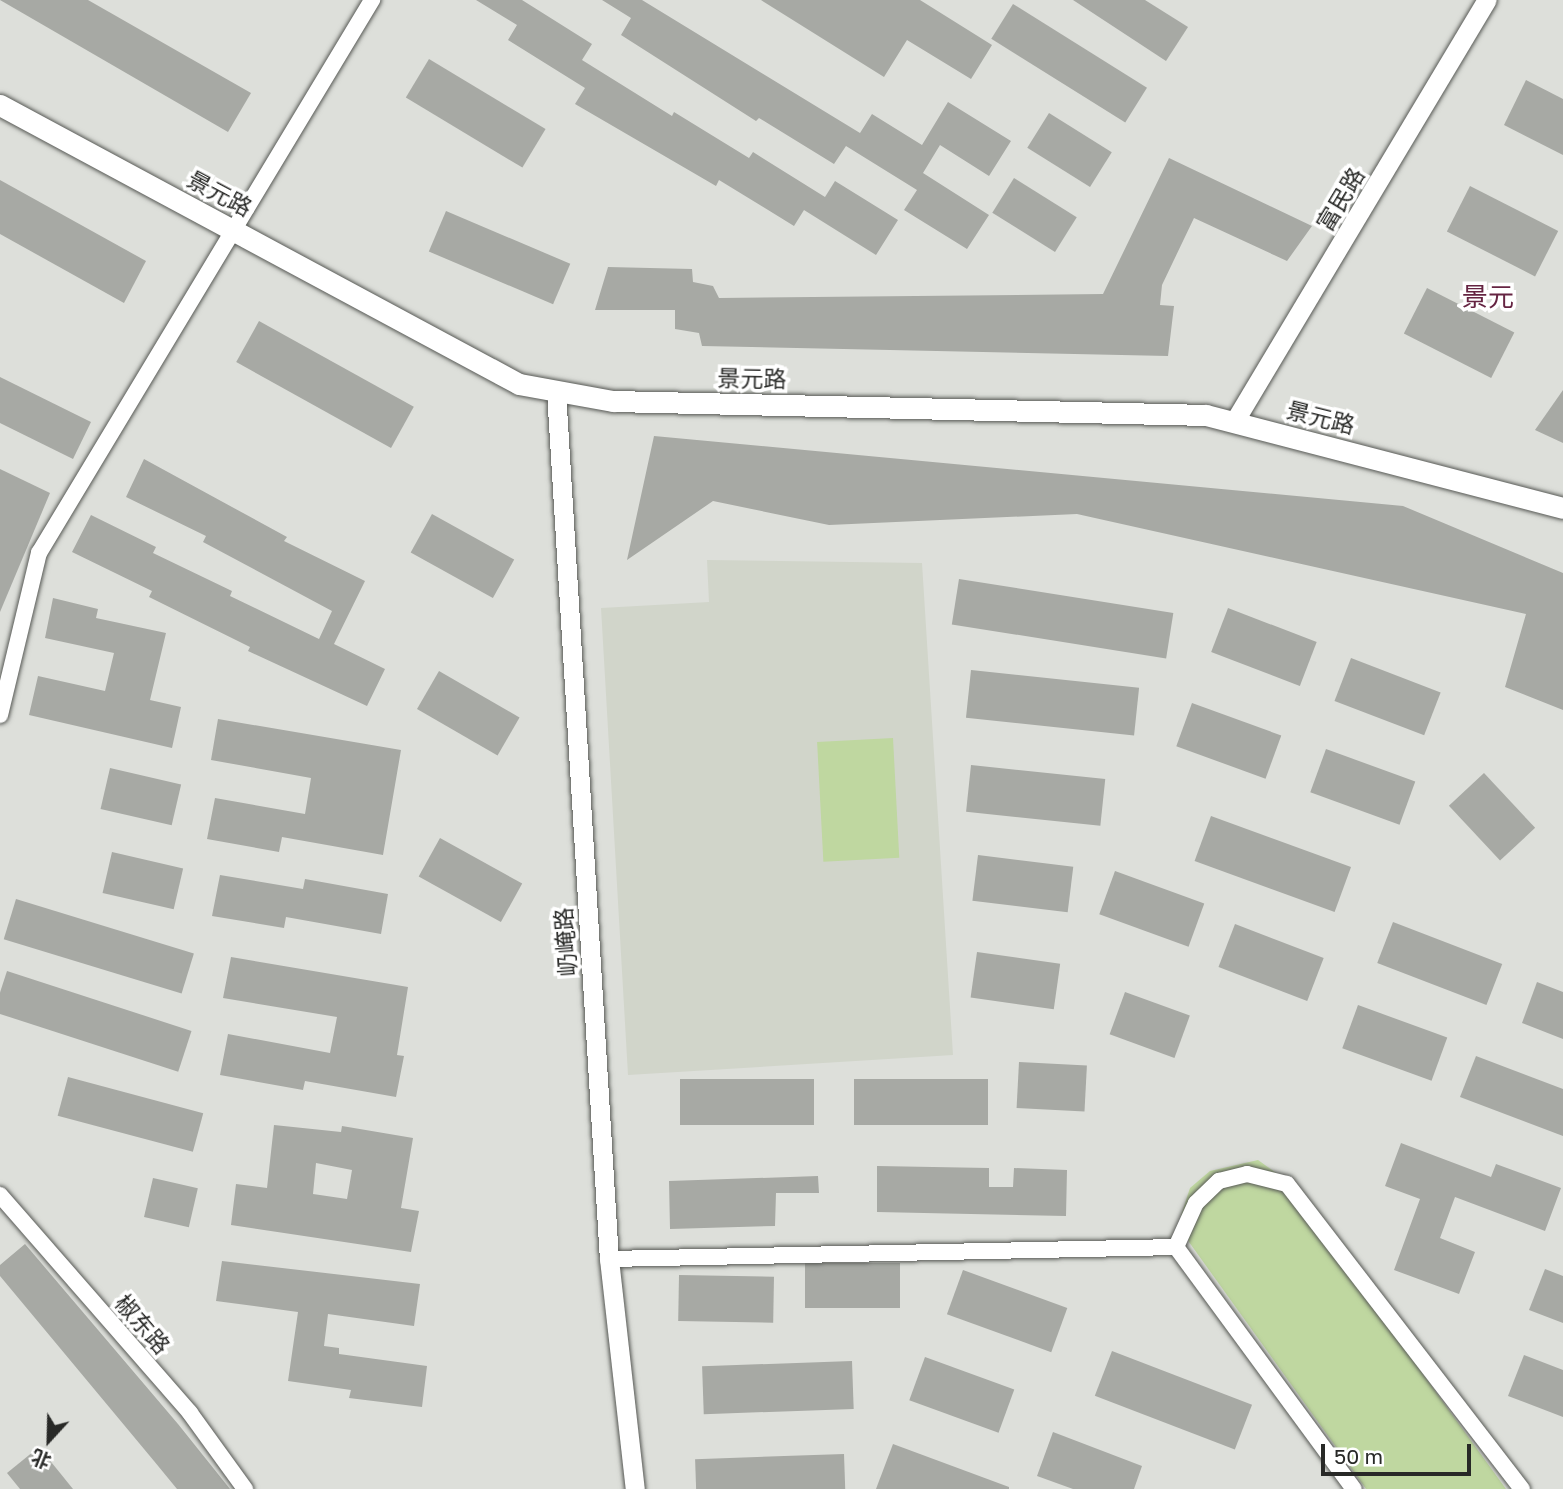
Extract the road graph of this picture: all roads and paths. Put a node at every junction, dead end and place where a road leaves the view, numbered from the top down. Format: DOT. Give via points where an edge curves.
graph roads {
  1 [pos="372,0"];
  2 [pos="1487,0"];
  3 [pos="0,104"];
  4 [pos="231,229"];
  5 [pos="556,391"];
  6 [pos="1234,422"];
  7 [pos="1563,508"];
  8 [pos="0,715"];
  9 [pos="0,1195"];
  10 [pos="1176,1247"];
  11 [pos="609,1259"];
  12 [pos="245,1489"];
  13 [pos="635,1489"];
  14 [pos="1354,1489"];
  15 [pos="1522,1489"];
  1 -- 4 [label="street"];
  2 -- 6 [label="street, 富民路"];
  3 -- 4 [label="main road, 景元路"];
  4 -- 5 [label="main road, 景元路" via="519,384"];
  4 -- 8 [label="street" via="39,553"];
  5 -- 6 [label="main road, 景元路" via="613,401 1206,415"];
  5 -- 11 [label="street, 屷崦路"];
  6 -- 7 [label="main road, 景元路" via="1535,497"];
  9 -- 12 [label="street, 椒东路" via="190,1413"];
  10 -- 11 [label="street"];
  10 -- 14 [label="street"];
  10 -- 15 [label="street" via="1196,1203 1219,1181 1247,1174 1287,1184"];
  11 -- 13 [label="street, 屷崦路"];
}
